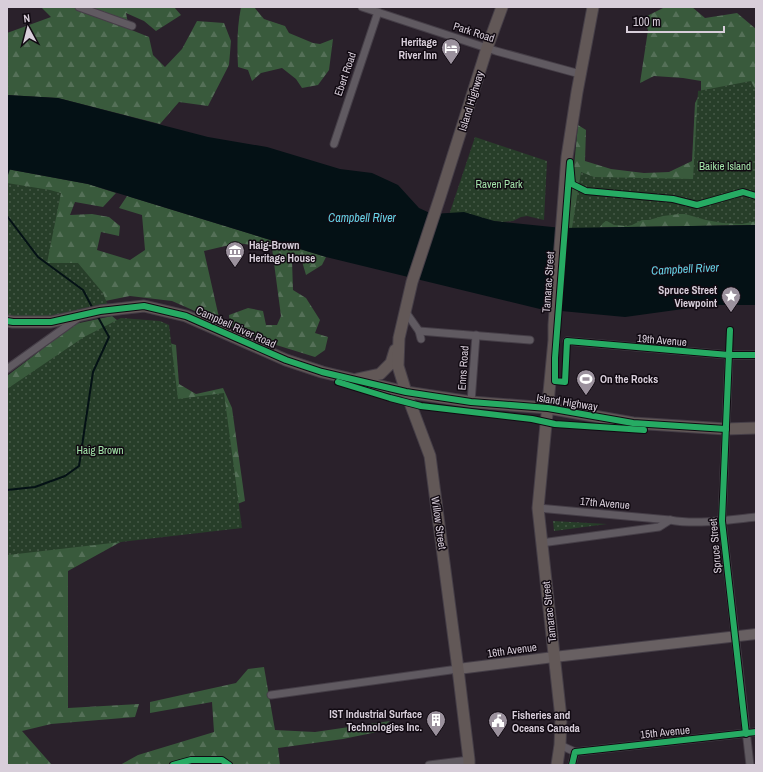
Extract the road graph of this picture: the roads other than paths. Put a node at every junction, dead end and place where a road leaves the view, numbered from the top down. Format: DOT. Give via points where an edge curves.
graph roads {
  1 [pos="79,7"];
  2 [pos="362,7"];
  3 [pos="502,7"];
  4 [pos="593,7"];
  5 [pos="378,12"];
  6 [pos="132,26"];
  7 [pos="487,48"];
  8 [pos="580,74"];
  9 [pos="334,144"];
  10 [pos="411,286"];
  11 [pos="405,311"];
  12 [pos="82,315"];
  13 [pos="7,321"];
  14 [pos="419,331"];
  15 [pos="476,336"];
  16 [pos="399,338"];
  17 [pos="421,339"];
  18 [pos="530,340"];
  19 [pos="567,341"];
  20 [pos="756,355"];
  21 [pos="729,356"];
  22 [pos="7,369"];
  23 [pos="354,380"];
  24 [pos="406,392"];
  25 [pos="471,402"];
  26 [pos="548,408"];
  27 [pos="756,428"];
  28 [pos="726,429"];
  29 [pos="538,508"];
  30 [pos="756,517"];
  31 [pos="670,520"];
  32 [pos="722,521"];
  33 [pos="541,543"];
  34 [pos="756,634"];
  35 [pos="735,636"];
  36 [pos="554,657"];
  37 [pos="458,669"];
  38 [pos="271,695"];
  39 [pos="756,732"];
  40 [pos="746,734"];
  41 [pos="560,745"];
  42 [pos="575,752"];
  43 [pos="469,763"];
  44 [pos="429,765"];
  45 [pos="557,765"];
  46 [pos="572,765"];
  47 [pos="750,765"];
  1 -- 6 [label="street"];
  2 -- 5 [label="street, Park Road"];
  3 -- 7 [label="main road, Island Highway"];
  4 -- 8 [label="main road, Tamarac Street"];
  5 -- 7 [label="street, Park Road"];
  5 -- 9 [label="street, Ebert Road"];
  7 -- 8 [label="street, Park Road"];
  7 -- 10 [label="main road, Island Highway"];
  8 -- 26 [label="main road, Tamarac Street" via="567,157"];
  10 -- 11 [label="main road, Willow Street"];
  11 -- 14 [label="street"];
  11 -- 16 [label="main road, Willow Street"];
  12 -- 13 [label="main road, Campbell River Road" via="51,322"];
  12 -- 22 [label="street"];
  12 -- 23 [label="main road, Campbell River Road" via="144,306 186,316 286,360"];
  14 -- 15 [label="street"];
  14 -- 17 [label="street"];
  15 -- 18 [label="street"];
  15 -- 25 [label="street, Enns Road"];
  16 -- 23 [label="main road" via="391,363 380,374"];
  16 -- 24 [label="main road, Willow Street" via="398,366"];
  19 -- 21 [label="street, 19th Avenue"];
  20 -- 21 [label="street, 19th Avenue"];
  21 -- 28 [label="street, Spruce Street"];
  23 -- 24 [label="main road, Campbell River Road"];
  24 -- 25 [label="main road, Island Highway"];
  24 -- 37 [label="main road, Willow Street" via="430,456"];
  25 -- 26 [label="main road, Island Highway"];
  26 -- 28 [label="main road, Island Highway" via="633,423"];
  26 -- 29 [label="main road, Tamarac Street"];
  27 -- 28 [label="main road, Island Highway"];
  28 -- 32 [label="street, Spruce Street"];
  29 -- 31 [label="street, 17th Avenue"];
  29 -- 33 [label="main road, Tamarac Street"];
  30 -- 32 [label="street, 17th Avenue"];
  31 -- 32 [label="street, 17th Avenue"];
  31 -- 33 [label="street, 17th Avenue" via="659,527"];
  32 -- 35 [label="street, Spruce Street"];
  33 -- 36 [label="main road, Tamarac Street"];
  34 -- 35 [label="street, 16th Avenue"];
  35 -- 36 [label="street, 16th Avenue"];
  35 -- 40 [label="street, Spruce Street"];
  36 -- 37 [label="street, 16th Avenue"];
  36 -- 41 [label="main road, Tamarac Street" via="561,718"];
  37 -- 38 [label="street, 16th Avenue"];
  37 -- 43 [label="main road, Willow Street"];
  39 -- 40 [label="street, 15th Avenue"];
  40 -- 42 [label="street, 15th Avenue"];
  40 -- 47 [label="street, Spruce Street"];
  41 -- 42 [label="street"];
  41 -- 45 [label="main road, Tamarac Street"];
  42 -- 46 [label="street"];
  43 -- 44 [label="street"];
}
